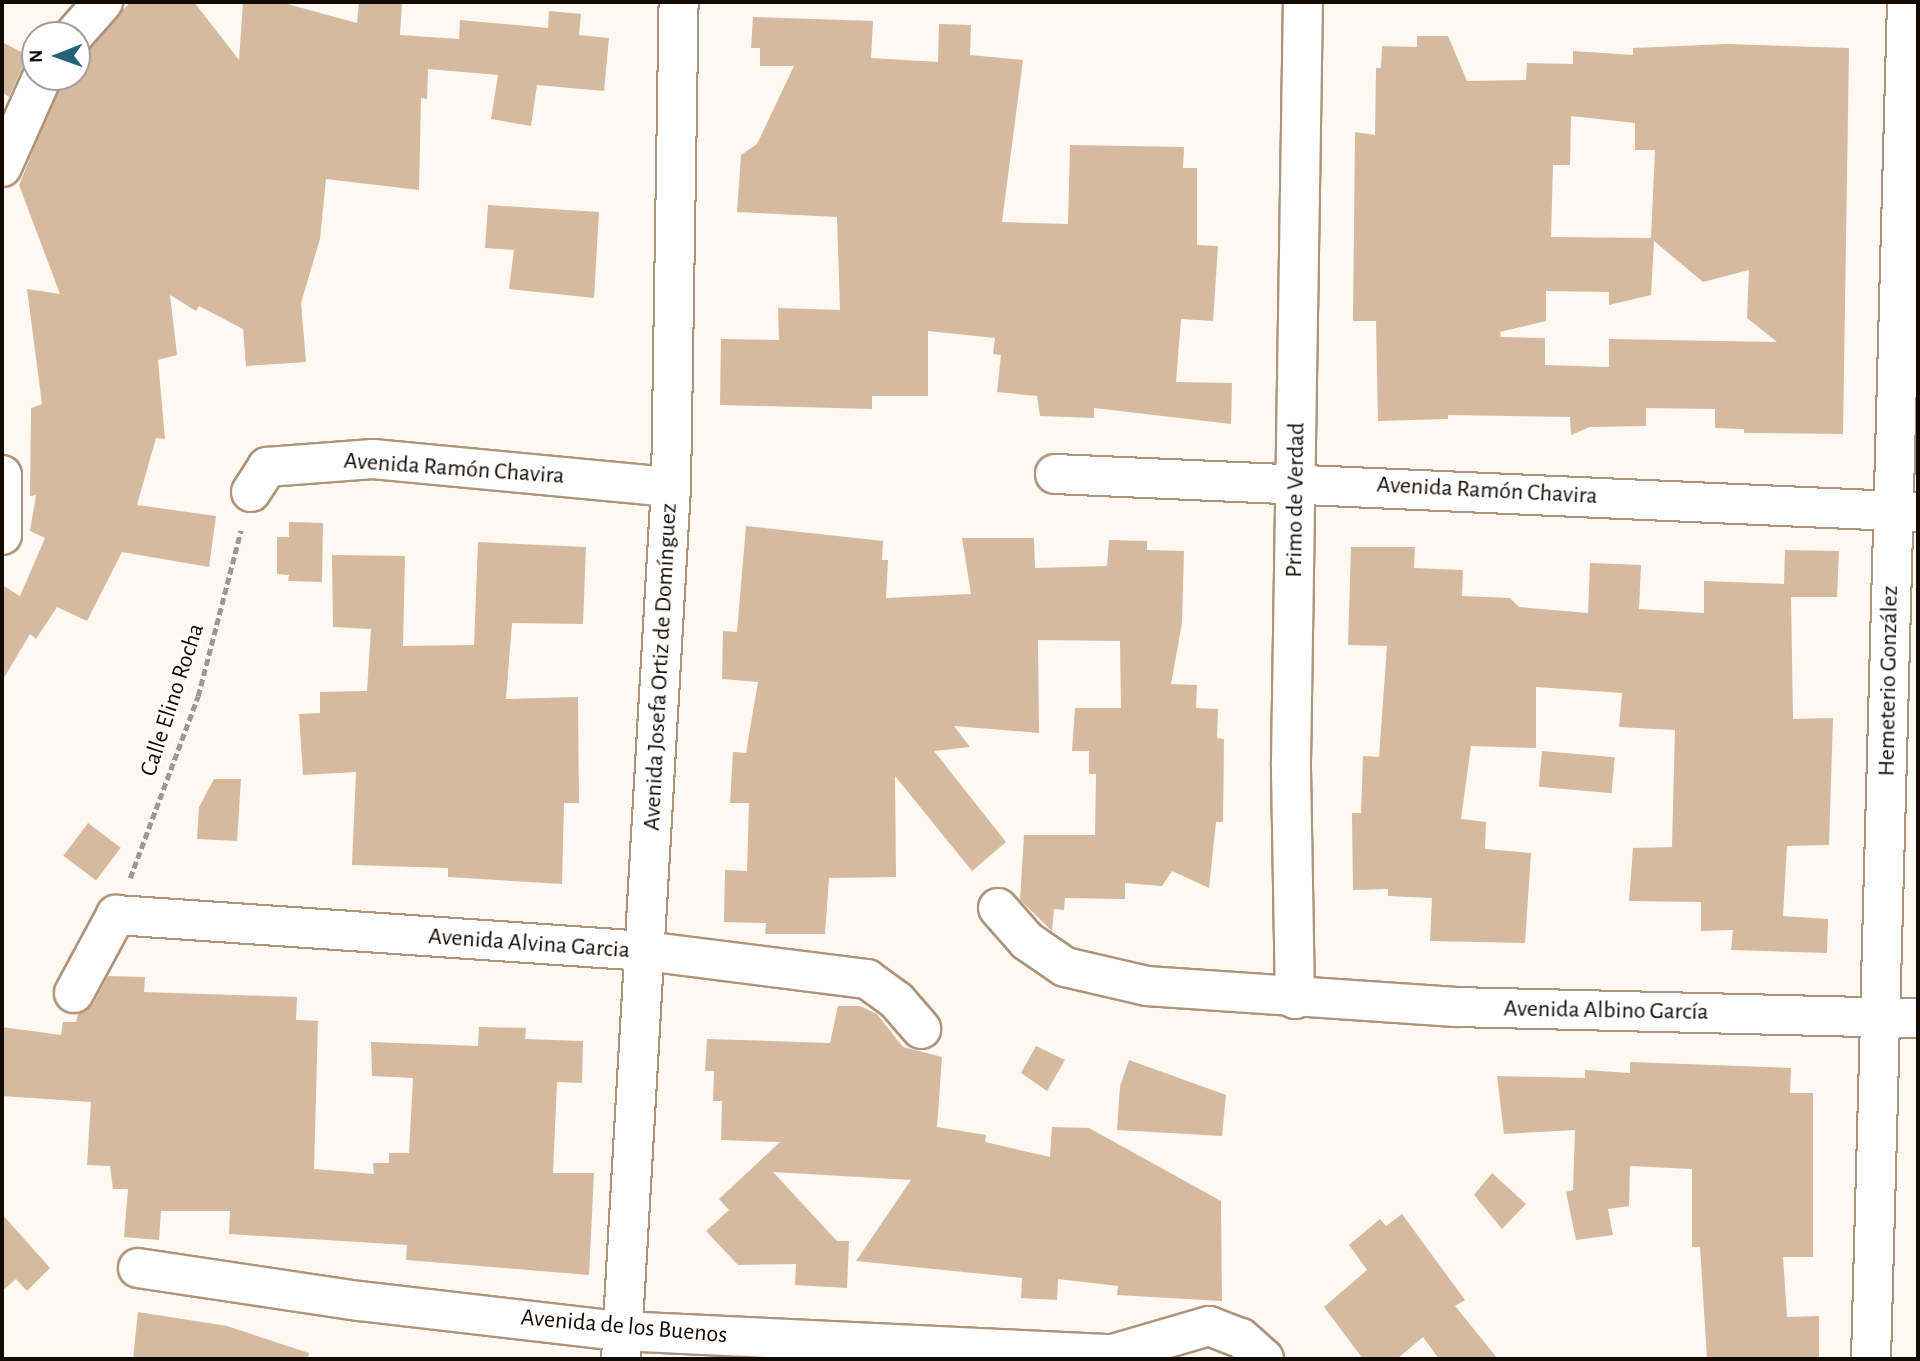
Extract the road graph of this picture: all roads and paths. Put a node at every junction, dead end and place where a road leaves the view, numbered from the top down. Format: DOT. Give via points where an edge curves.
graph roads {
  1 [pos="103,2"];
  2 [pos="679,2"];
  3 [pos="1303,2"];
  4 [pos="1907,2"];
  5 [pos="86,21"];
  6 [pos="36,91"];
  7 [pos="2,167"];
  8 [pos="1055,474"];
  9 [pos="2,475"];
  10 [pos="1297,482"];
  11 [pos="671,487"];
  12 [pos="251,492"];
  13 [pos="1906,512"];
  14 [pos="2,535"];
  15 [pos="998,908"];
  16 [pos="116,915"];
  17 [pos="645,951"];
  18 [pos="74,993"];
  19 [pos="1295,999"];
  20 [pos="1900,1018"];
  21 [pos="920,1029"];
  22 [pos="138,1268"];
  23 [pos="621,1345"];
  24 [pos="1118,1357"];
  25 [pos="1264,1359"];
  26 [pos="1871,1359"];
  1 -- 5 [label="street"];
  2 -- 11 [label="street, Avenida Josefa Ortiz de Domínguez"];
  3 -- 10 [label="street, Primo de Verdad"];
  4 -- 13 [label="street, Hemeterio González"];
  6 -- 7 [label="street"];
  8 -- 10 [label="street, Avenida Ramón Chavira"];
  9 -- 14 [label="street"];
  10 -- 13 [label="street, Avenida Ramón Chavira"];
  10 -- 19 [label="street, Primo de Verdad" via="1291,762"];
  11 -- 12 [label="street, Avenida Ramón Chavira" via="373,459 267,467"];
  11 -- 17 [label="street, Avenida Josefa Ortiz de Domínguez"];
  12 -- 16 [label="path, Calle Elino Rocha" via="198,696"];
  13 -- 20 [label="street, Hemeterio González"];
  15 -- 19 [label="street" via="1027,941 1065,967 1147,986"];
  16 -- 17 [label="street, Avenida Alvina Garcia"];
  16 -- 18 [label="street"];
  17 -- 21 [label="street, Avenida Alvina Garcia" via="867,979 897,1001"];
  17 -- 23 [label="street, Avenida Josefa Ortiz de Domínguez"];
  19 -- 20 [label="street, Avenida Albino García"];
  20 -- 26 [label="street, Hemeterio González"];
  22 -- 23 [label="street, Avenida de los Buenos"];
  23 -- 24 [label="street, Avenida de los Buenos"];
  24 -- 25 [label="street, Avenida de los Buenos" via="1209,1326 1241,1338"];
}
